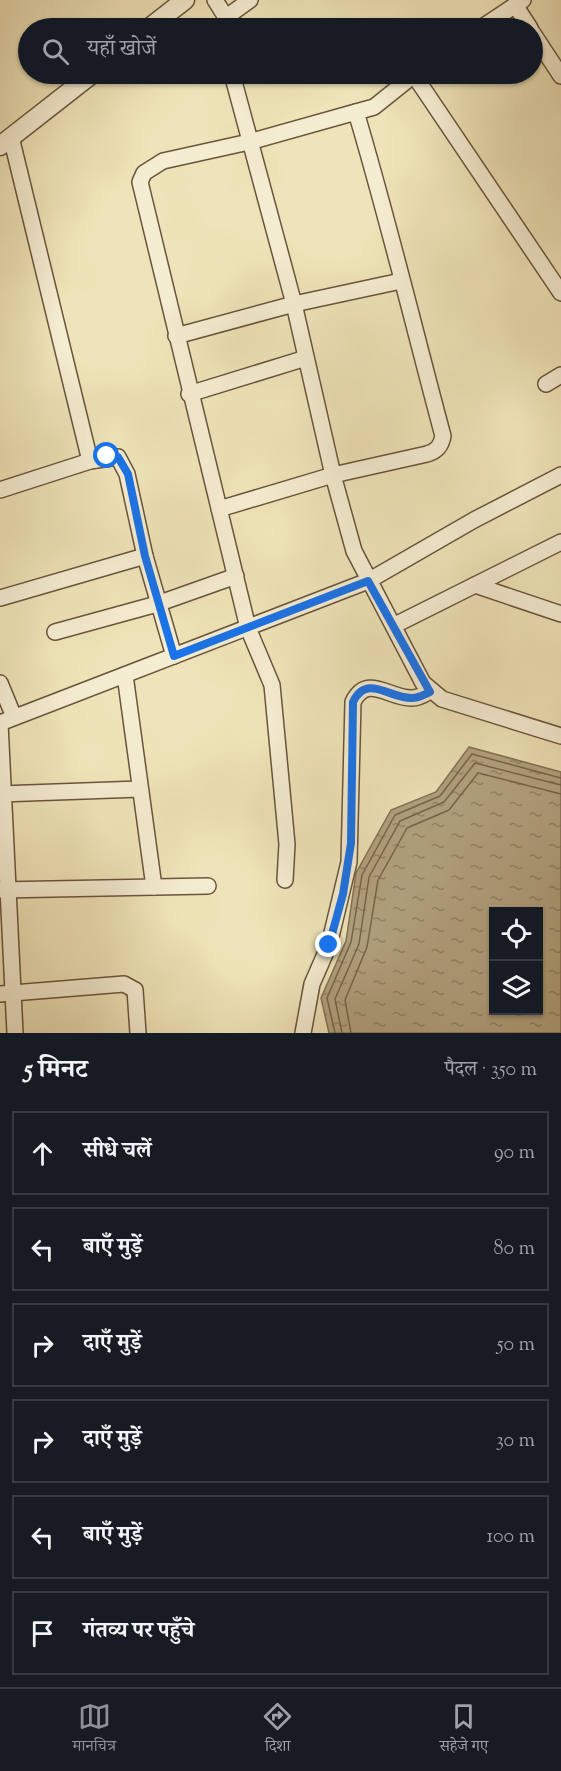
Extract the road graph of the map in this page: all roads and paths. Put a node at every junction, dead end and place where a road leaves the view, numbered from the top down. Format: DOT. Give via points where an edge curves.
graph roads {
  1 [pos="215,0"];
  2 [pos="250,0"];
  3 [pos="519,2"];
  4 [pos="175,3"];
  5 [pos="159,18"];
  6 [pos="223,18"];
  7 [pos="232,18"];
  8 [pos="496,18"];
  9 [pos="526,18"];
  10 [pos="543,48"];
  11 [pos="561,76"];
  12 [pos="79,84"];
  13 [pos="234,84"];
  14 [pos="403,84"];
  15 [pos="422,84"];
  16 [pos="356,112"];
  17 [pos="6,141"];
  18 [pos="249,142"];
  19 [pos="401,281"];
  20 [pos="561,293"];
  21 [pos="294,304"];
  22 [pos="176,336"];
  23 [pos="306,358"];
  24 [pos="561,375"];
  25 [pos="546,384"];
  26 [pos="189,394"];
  27 [pos="90,460"];
  28 [pos="333,475"];
  29 [pos="561,475"];
  30 [pos="0,490"];
  31 [pos="219,509"];
  32 [pos="561,542"];
  33 [pos="145,556"];
  34 [pos="236,576"];
  35 [pos="368,581"];
  36 [pos="475,585"];
  37 [pos="0,598"];
  38 [pos="157,604"];
  39 [pos="561,614"];
  40 [pos="395,625"];
  41 [pos="248,628"];
  42 [pos="55,632"];
  43 [pos="174,656"];
  44 [pos="125,675"];
  45 [pos="0,683"];
  46 [pos="430,692"];
  47 [pos="5,721"];
  48 [pos="561,736"];
  49 [pos="140,789"];
  50 [pos="2,794"];
  51 [pos="285,880"];
  52 [pos="208,886"];
  53 [pos="154,887"];
  54 [pos="4,890"];
  55 [pos="6,994"];
  56 [pos="15,1033"];
  57 [pos="138,1033"];
  58 [pos="303,1033"];
  1 -- 6 [label="street"];
  2 -- 7 [label="street"];
  3 -- 8 [label="street"];
  3 -- 9 [label="street"];
  4 -- 5 [label="street"];
  10 -- 11 [label="street"];
  12 -- 17 [label="street"];
  13 -- 18 [label="street"];
  14 -- 16 [label="street" via="374,107"];
  15 -- 20 [label="street"];
  16 -- 18 [label="street"];
  16 -- 19 [label="street" via="389,222"];
  17 -- 27 [label="street"];
  18 -- 21 [label="street"];
  18 -- 22 [label="street" via="163,161 144,173 140,182"];
  19 -- 21 [label="street"];
  19 -- 28 [label="street" via="443,436 441,443 427,454"];
  21 -- 22 [label="street"];
  21 -- 23 [label="street"];
  22 -- 26 [label="street"];
  23 -- 26 [label="street"];
  23 -- 28 [label="street"];
  24 -- 25 [label="street"];
  26 -- 31 [label="street"];
  27 -- 30 [label="street"];
  27 -- 33 [label="street" via="118,457 123,464"];
  28 -- 31 [label="street"];
  28 -- 35 [label="street" via="354,552"];
  29 -- 35 [label="street"];
  31 -- 34 [label="street"];
  32 -- 36 [label="street"];
  33 -- 37 [label="street"];
  33 -- 38 [label="street"];
  34 -- 38 [label="street"];
  34 -- 41 [label="street"];
  35 -- 40 [label="street"];
  35 -- 41 [label="street"];
  36 -- 39 [label="street"];
  36 -- 40 [label="street"];
  38 -- 42 [label="street"];
  38 -- 43 [label="street"];
  40 -- 46 [label="street"];
  41 -- 43 [label="street"];
  41 -- 51 [label="street" via="272,685 287,844"];
  43 -- 44 [label="street"];
  44 -- 47 [label="street"];
  44 -- 49 [label="street"];
  45 -- 47 [label="street"];
  46 -- 48 [label="street"];
  46 -- 58 [label="street" via="413,698 369,688 357,693 353,702 348,862 329,945 312,984"];
  47 -- 50 [label="street"];
  49 -- 50 [label="street"];
  49 -- 53 [label="street"];
  50 -- 54 [label="street"];
  52 -- 53 [label="street"];
  53 -- 54 [label="street"];
  54 -- 55 [label="street"];
  55 -- 56 [label="street"];
  55 -- 57 [label="street" via="124,984 135,990"];
}
